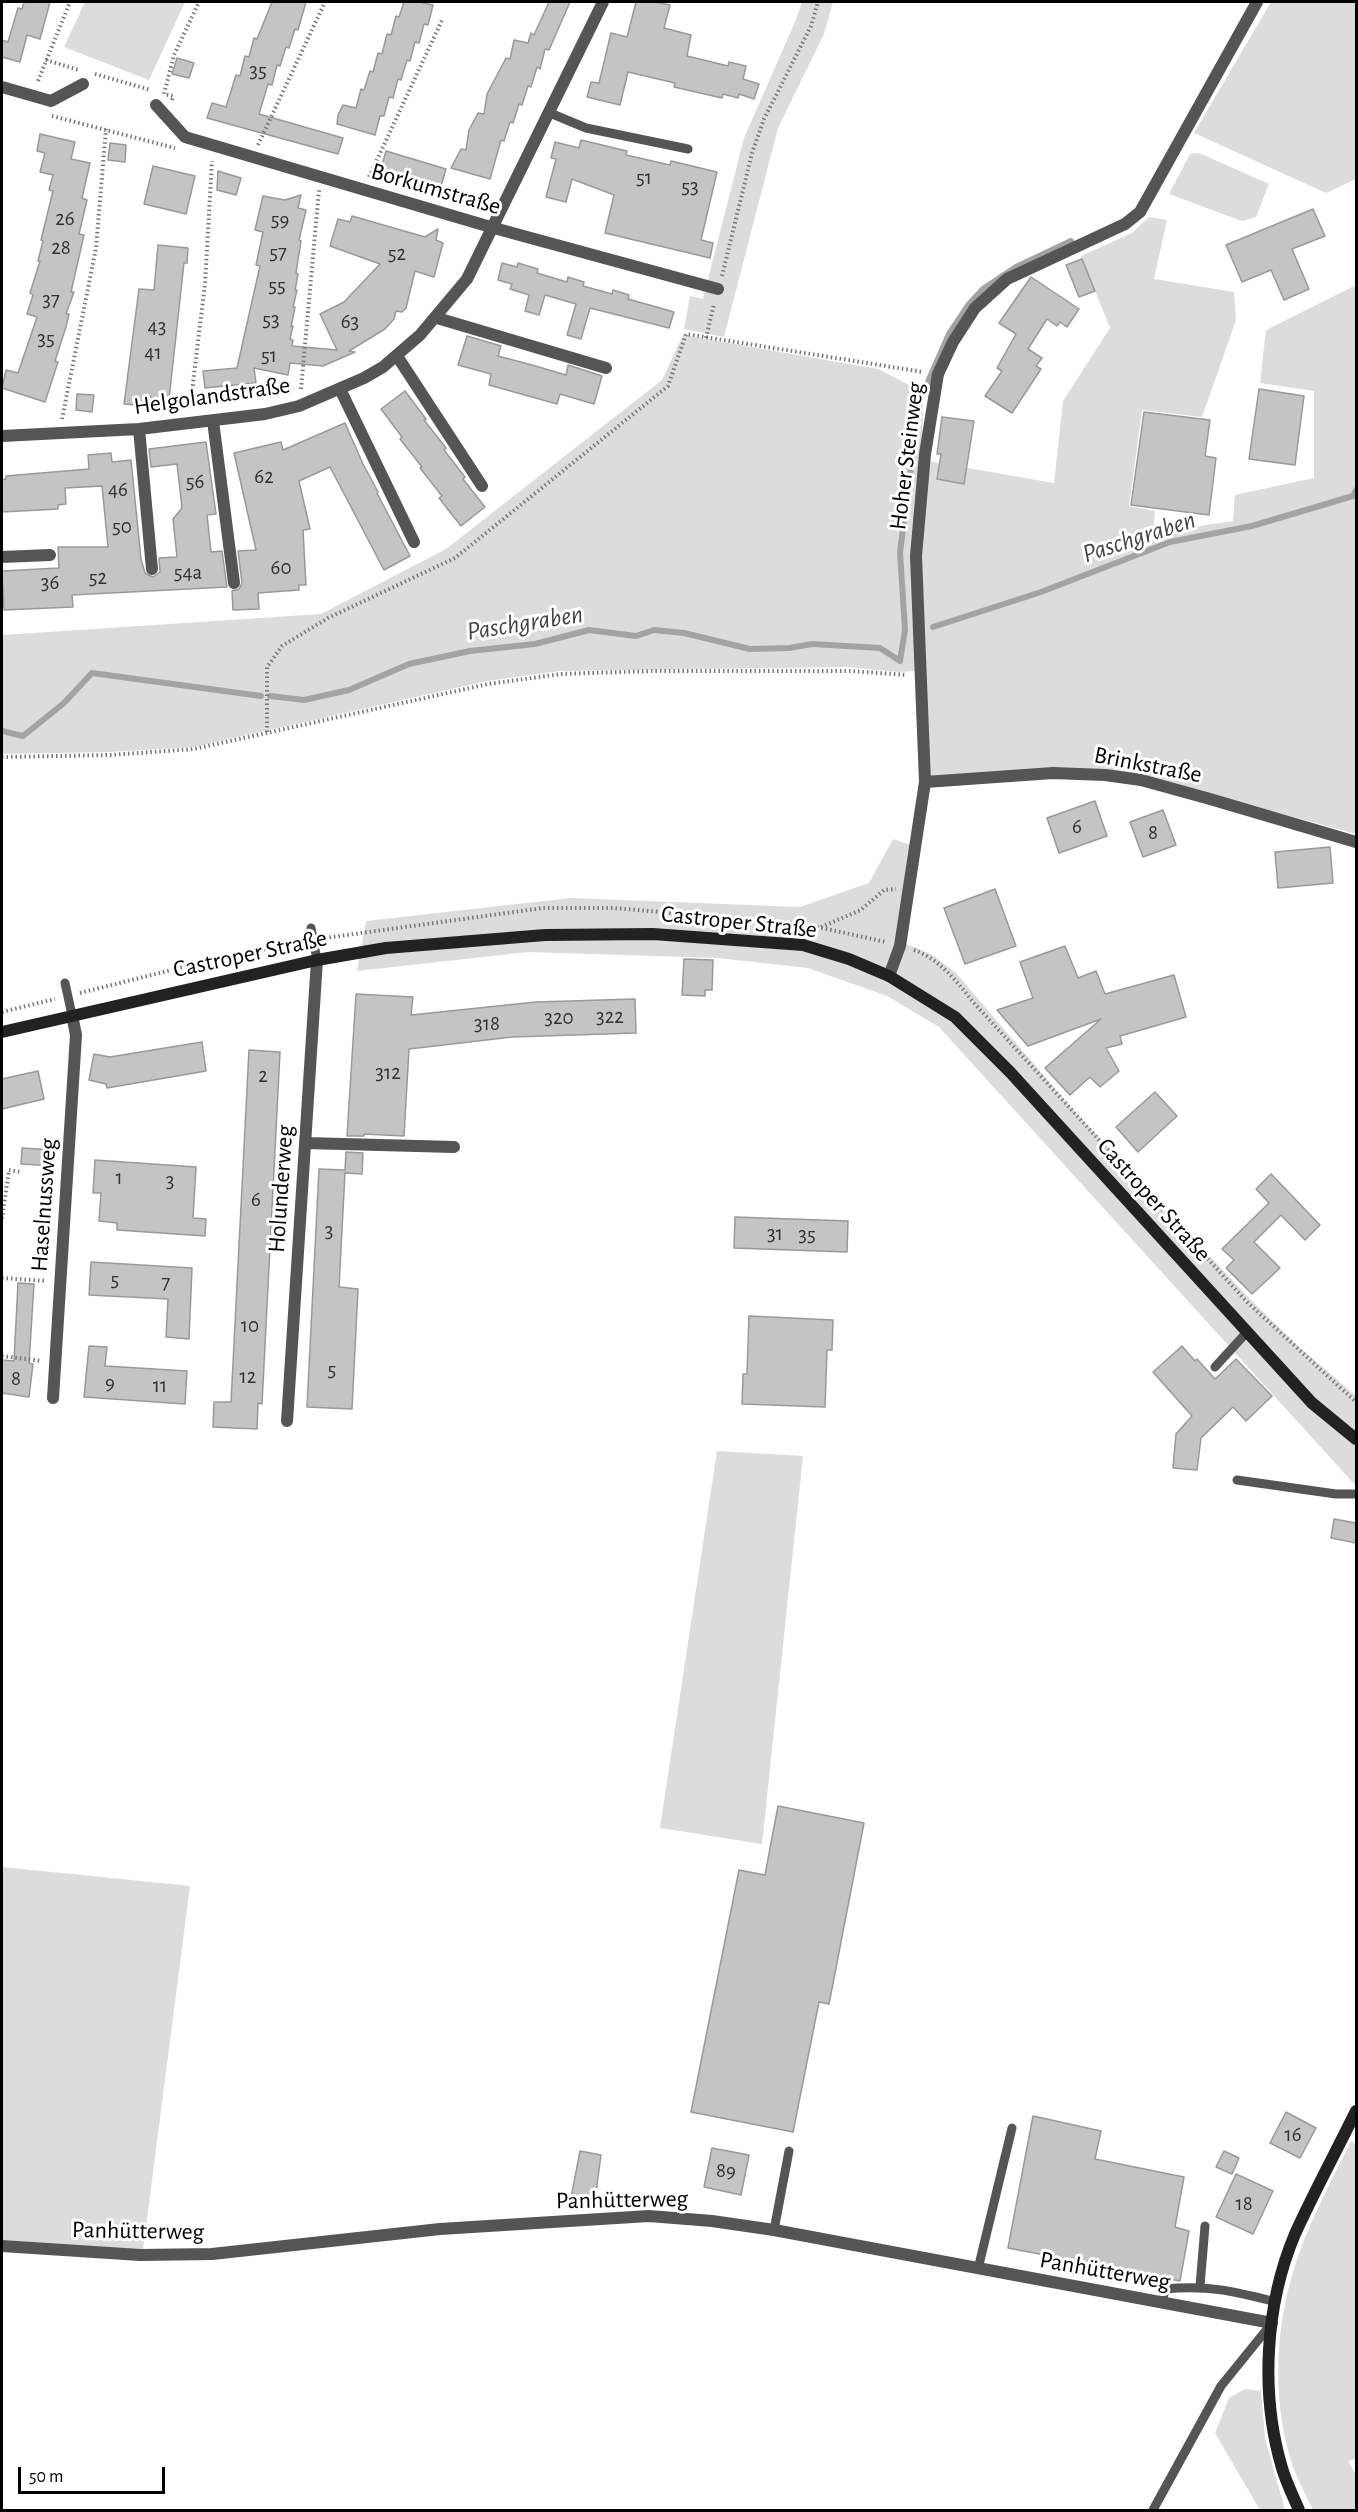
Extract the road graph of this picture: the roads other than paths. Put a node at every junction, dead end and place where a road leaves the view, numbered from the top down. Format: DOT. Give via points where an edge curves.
graph roads {
  1 [pos="603,2"];
  2 [pos="1257,2"];
  3 [pos="83,84"];
  4 [pos="2,87"];
  5 [pos="156,105"];
  6 [pos="550,113"];
  7 [pos="688,149"];
  8 [pos="494,228"];
  9 [pos="718,289"];
  10 [pos="437,318"];
  11 [pos="396,356"];
  12 [pos="606,368"];
  13 [pos="340,389"];
  14 [pos="213,421"];
  15 [pos="140,429"];
  16 [pos="2,436"];
  17 [pos="482,486"];
  18 [pos="414,542"];
  19 [pos="50,555"];
  20 [pos="2,557"];
  21 [pos="152,569"];
  22 [pos="234,583"];
  23 [pos="925,782"];
  24 [pos="1356,842"];
  25 [pos="311,928"];
  26 [pos="317,960"];
  27 [pos="889,976"];
  28 [pos="65,984"];
  29 [pos="72,1016"];
  30 [pos="2,1032"];
  31 [pos="305,1143"];
  32 [pos="454,1147"];
  33 [pos="1247,1332"];
  34 [pos="1215,1367"];
  35 [pos="53,1398"];
  36 [pos="287,1421"];
  37 [pos="1356,1439"];
  38 [pos="1237,1480"];
  39 [pos="1356,1494"];
  40 [pos="1356,2111"];
  41 [pos="1012,2128"];
  42 [pos="789,2151"];
  43 [pos="1205,2226"];
  44 [pos="774,2230"];
  45 [pos="2,2246"];
  46 [pos="978,2269"];
  47 [pos="1200,2286"];
  48 [pos="1276,2302"];
  49 [pos="1162,2303"];
  50 [pos="1272,2323"];
  51 [pos="1153,2511"];
  52 [pos="1299,2511"];
  1 -- 6 [label="street, Helgolandstraße"];
  2 -- 23 [label="street, Hoher Steinweg" via="1140,212 1125,224 1007,279 975,308 938,374 925,454 916,556"];
  3 -- 4 [label="street" via="51,101"];
  5 -- 8 [label="street, Borkumstraße" via="185,137"];
  6 -- 7 [label="lane" via="586,128"];
  6 -- 8 [label="street, Helgolandstraße"];
  8 -- 9 [label="street, Borkumstraße"];
  8 -- 10 [label="street, Helgolandstraße" via="467,279"];
  10 -- 11 [label="street, Helgolandstraße"];
  10 -- 12 [label="street"];
  11 -- 13 [label="street, Helgolandstraße"];
  11 -- 17 [label="street"];
  13 -- 14 [label="street, Helgolandstraße" via="299,406"];
  13 -- 18 [label="street"];
  14 -- 15 [label="street, Helgolandstraße"];
  14 -- 22 [label="street"];
  15 -- 16 [label="street, Helgolandstraße"];
  15 -- 21 [label="street"];
  19 -- 20 [label="street"];
  23 -- 24 [label="street, Brinkstraße" via="1053,773 1141,780"];
  23 -- 27 [label="street, Hoher Steinweg" via="900,946"];
  25 -- 26 [label="lane"];
  26 -- 27 [label="main road, Castroper Straße" via="387,948 545,935 653,934 803,945"];
  26 -- 29 [label="main road, Castroper Straße"];
  26 -- 31 [label="street, Holunderweg"];
  27 -- 33 [label="main road, Castroper Straße" via="955,1017"];
  28 -- 29 [label="lane"];
  29 -- 30 [label="main road, Castroper Straße"];
  29 -- 35 [label="street, Haselnussweg" via="76,1035"];
  31 -- 32 [label="street"];
  31 -- 36 [label="street, Holunderweg"];
  33 -- 34 [label="lane"];
  33 -- 37 [label="main road, Castroper Straße" via="1312,1403"];
  38 -- 39 [label="lane"];
  40 -- 48 [label="main road" via="1295,2235"];
  41 -- 46 [label="lane"];
  42 -- 44 [label="lane"];
  43 -- 47 [label="lane"];
  44 -- 45 [label="street, Panhütterweg" via="649,2216 440,2229 212,2254 140,2255"];
  44 -- 46 [label="street, Panhütterweg"];
  46 -- 49 [label="street, Panhütterweg"];
  47 -- 48 [label="lane"];
  47 -- 49 [label="lane" via="1165,2289"];
  48 -- 50 [label="main road"];
  49 -- 50 [label="street, Panhütterweg"];
  50 -- 51 [label="lane" via="1221,2386"];
  50 -- 52 [label="main road" via="1268,2369 1274,2435 1282,2469"];
}
